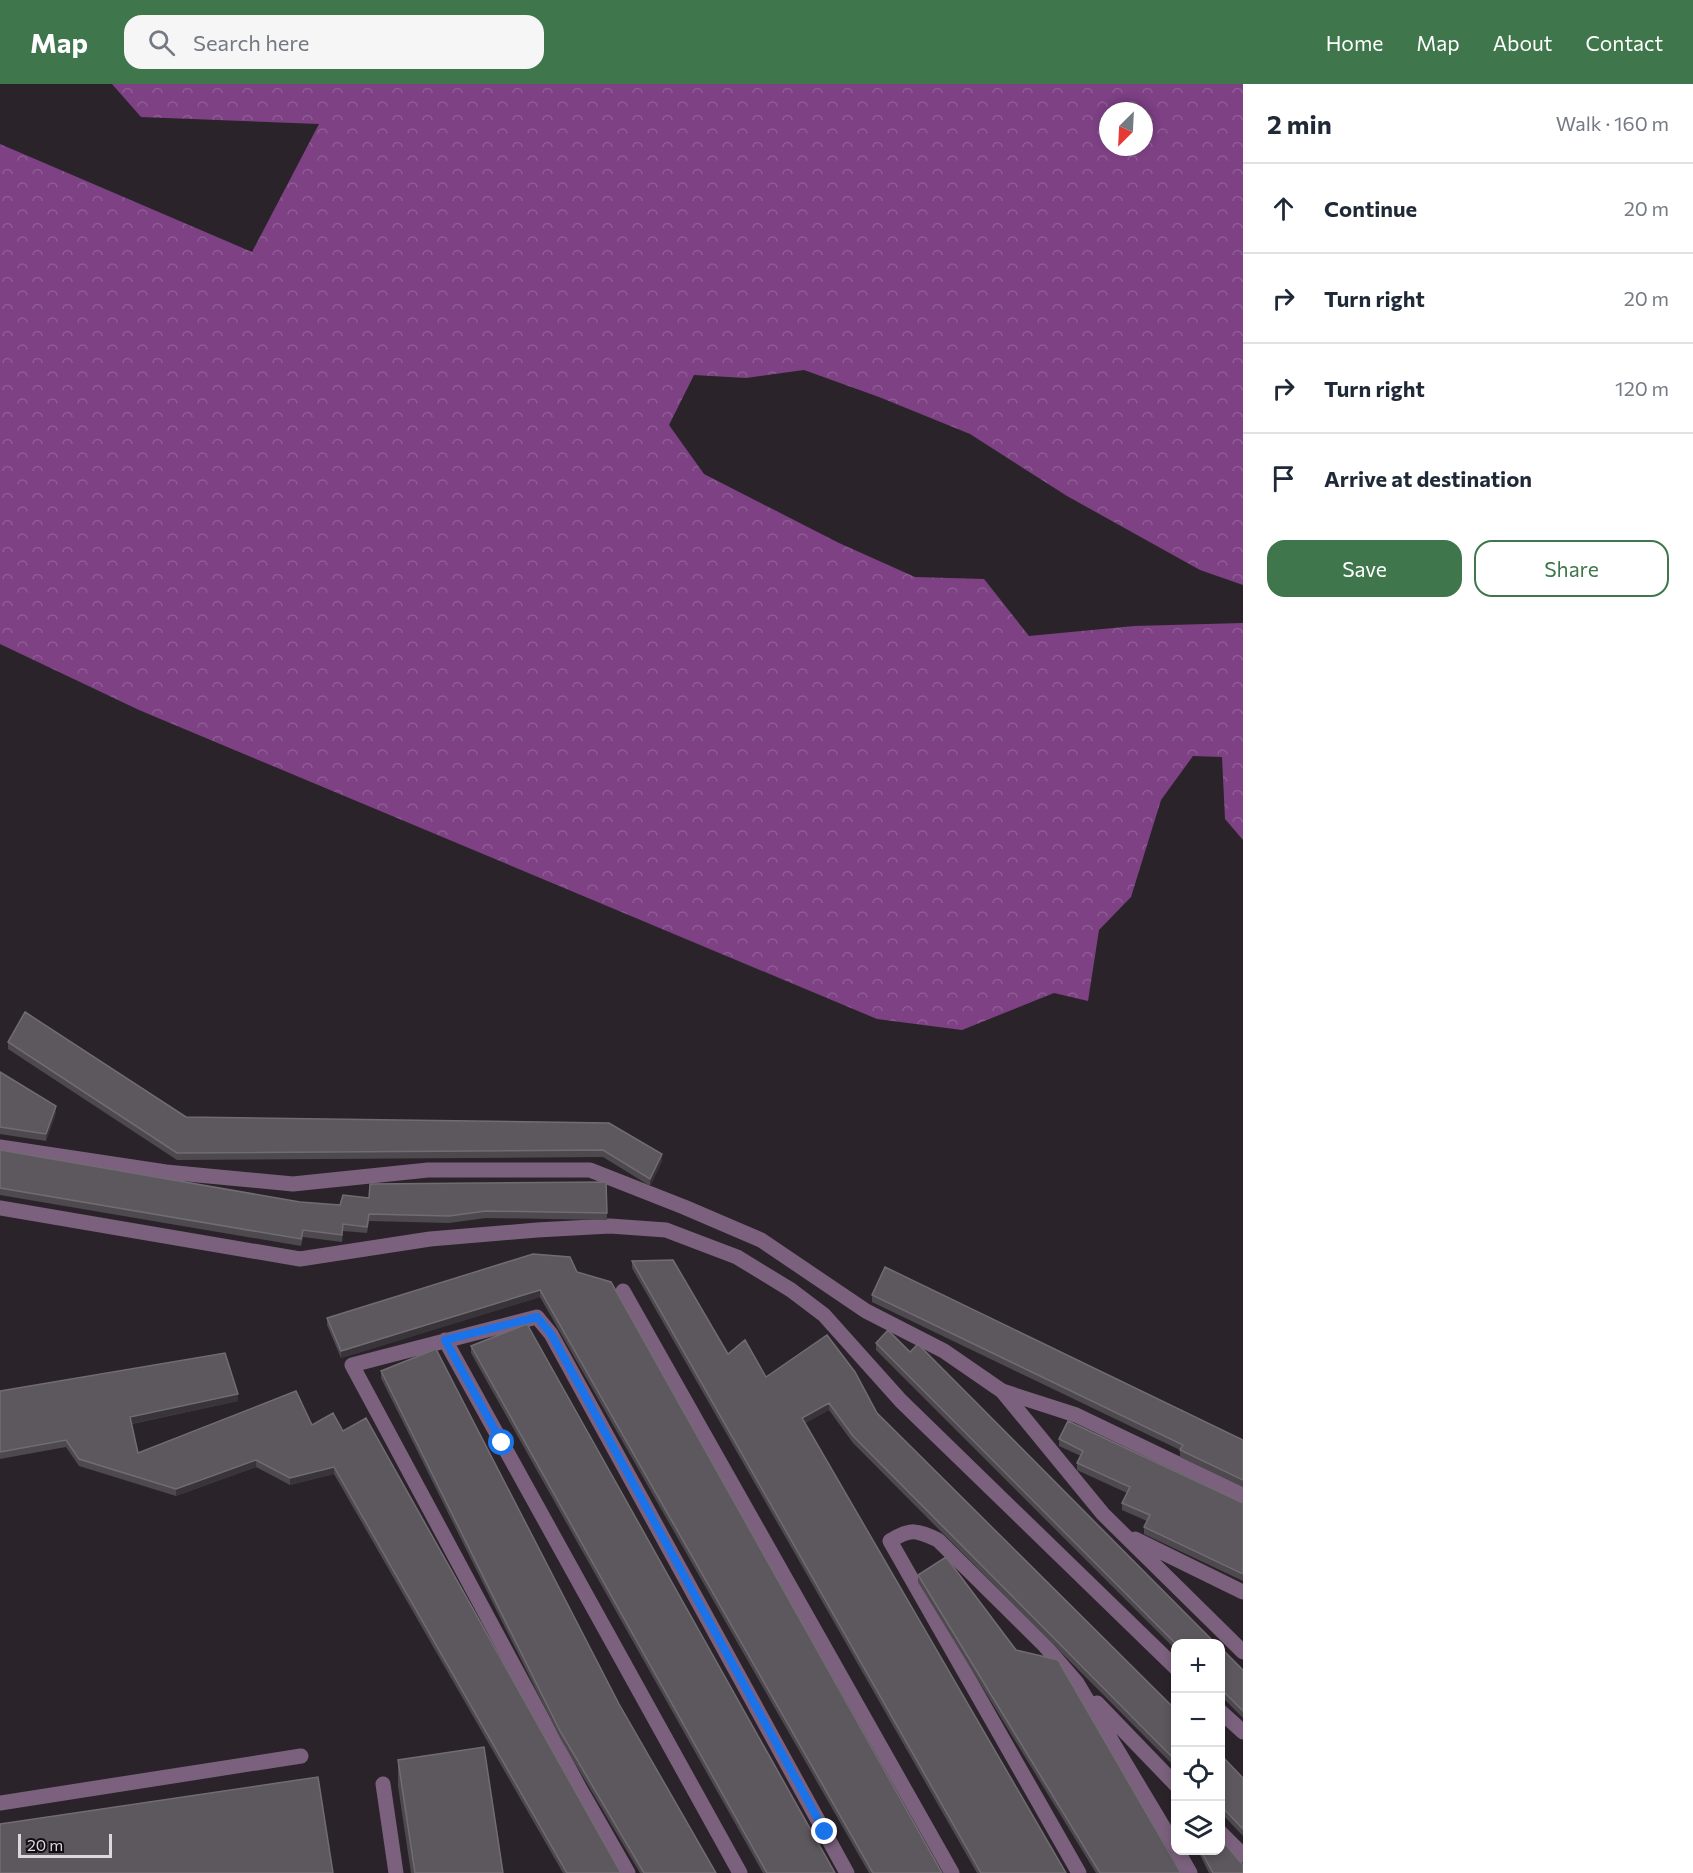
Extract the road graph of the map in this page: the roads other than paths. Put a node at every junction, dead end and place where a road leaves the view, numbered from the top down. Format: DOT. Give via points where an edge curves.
graph roads {
  1 [pos="0,1147"];
  2 [pos="0,1208"];
  3 [pos="623,1291"];
  4 [pos="445,1340"];
  5 [pos="1002,1390"];
  6 [pos="1243,1495"];
  7 [pos="1122,1532"];
  8 [pos="1243,1592"];
  9 [pos="1243,1652"];
  10 [pos="1171,1663"];
  11 [pos="1077,1683"];
  12 [pos="1225,1715"];
  13 [pos="1243,1732"];
  14 [pos="301,1756"];
  15 [pos="1171,1780"];
  16 [pos="383,1784"];
  17 [pos="0,1803"];
  18 [pos="1225,1836"];
  19 [pos="1171,1841"];
  20 [pos="1180,1855"];
  21 [pos="1243,1855"];
  22 [pos="396,1873"];
  23 [pos="628,1873"];
  24 [pos="740,1873"];
  25 [pos="847,1873"];
  26 [pos="952,1873"];
  27 [pos="1079,1873"];
  28 [pos="1190,1873"];
  1 -- 5 [label="lane" via="166,1172 293,1184 428,1170 590,1170 761,1240 866,1311 944,1351"];
  2 -- 10 [label="lane" via="300,1259 430,1239 610,1226 666,1230 737,1257 825,1315 901,1401"];
  3 -- 26 [label="lane"];
  4 -- 23 [label="lane" via="352,1365"];
  4 -- 24 [label="lane"];
  4 -- 25 [label="lane" via="537,1317 551,1334"];
  5 -- 6 [label="lane" via="1076,1415"];
  5 -- 7 [label="lane"];
  7 -- 8 [label="lane"];
  7 -- 9 [label="lane"];
  11 -- 15 [label="lane"];
  11 -- 19 [label="lane"];
  11 -- 27 [label="lane" via="938,1540 919,1531 902,1533 890,1541"];
  12 -- 13 [label="lane"];
  14 -- 17 [label="lane"];
  16 -- 22 [label="lane"];
  18 -- 21 [label="lane"];
  20 -- 28 [label="lane"];
}
